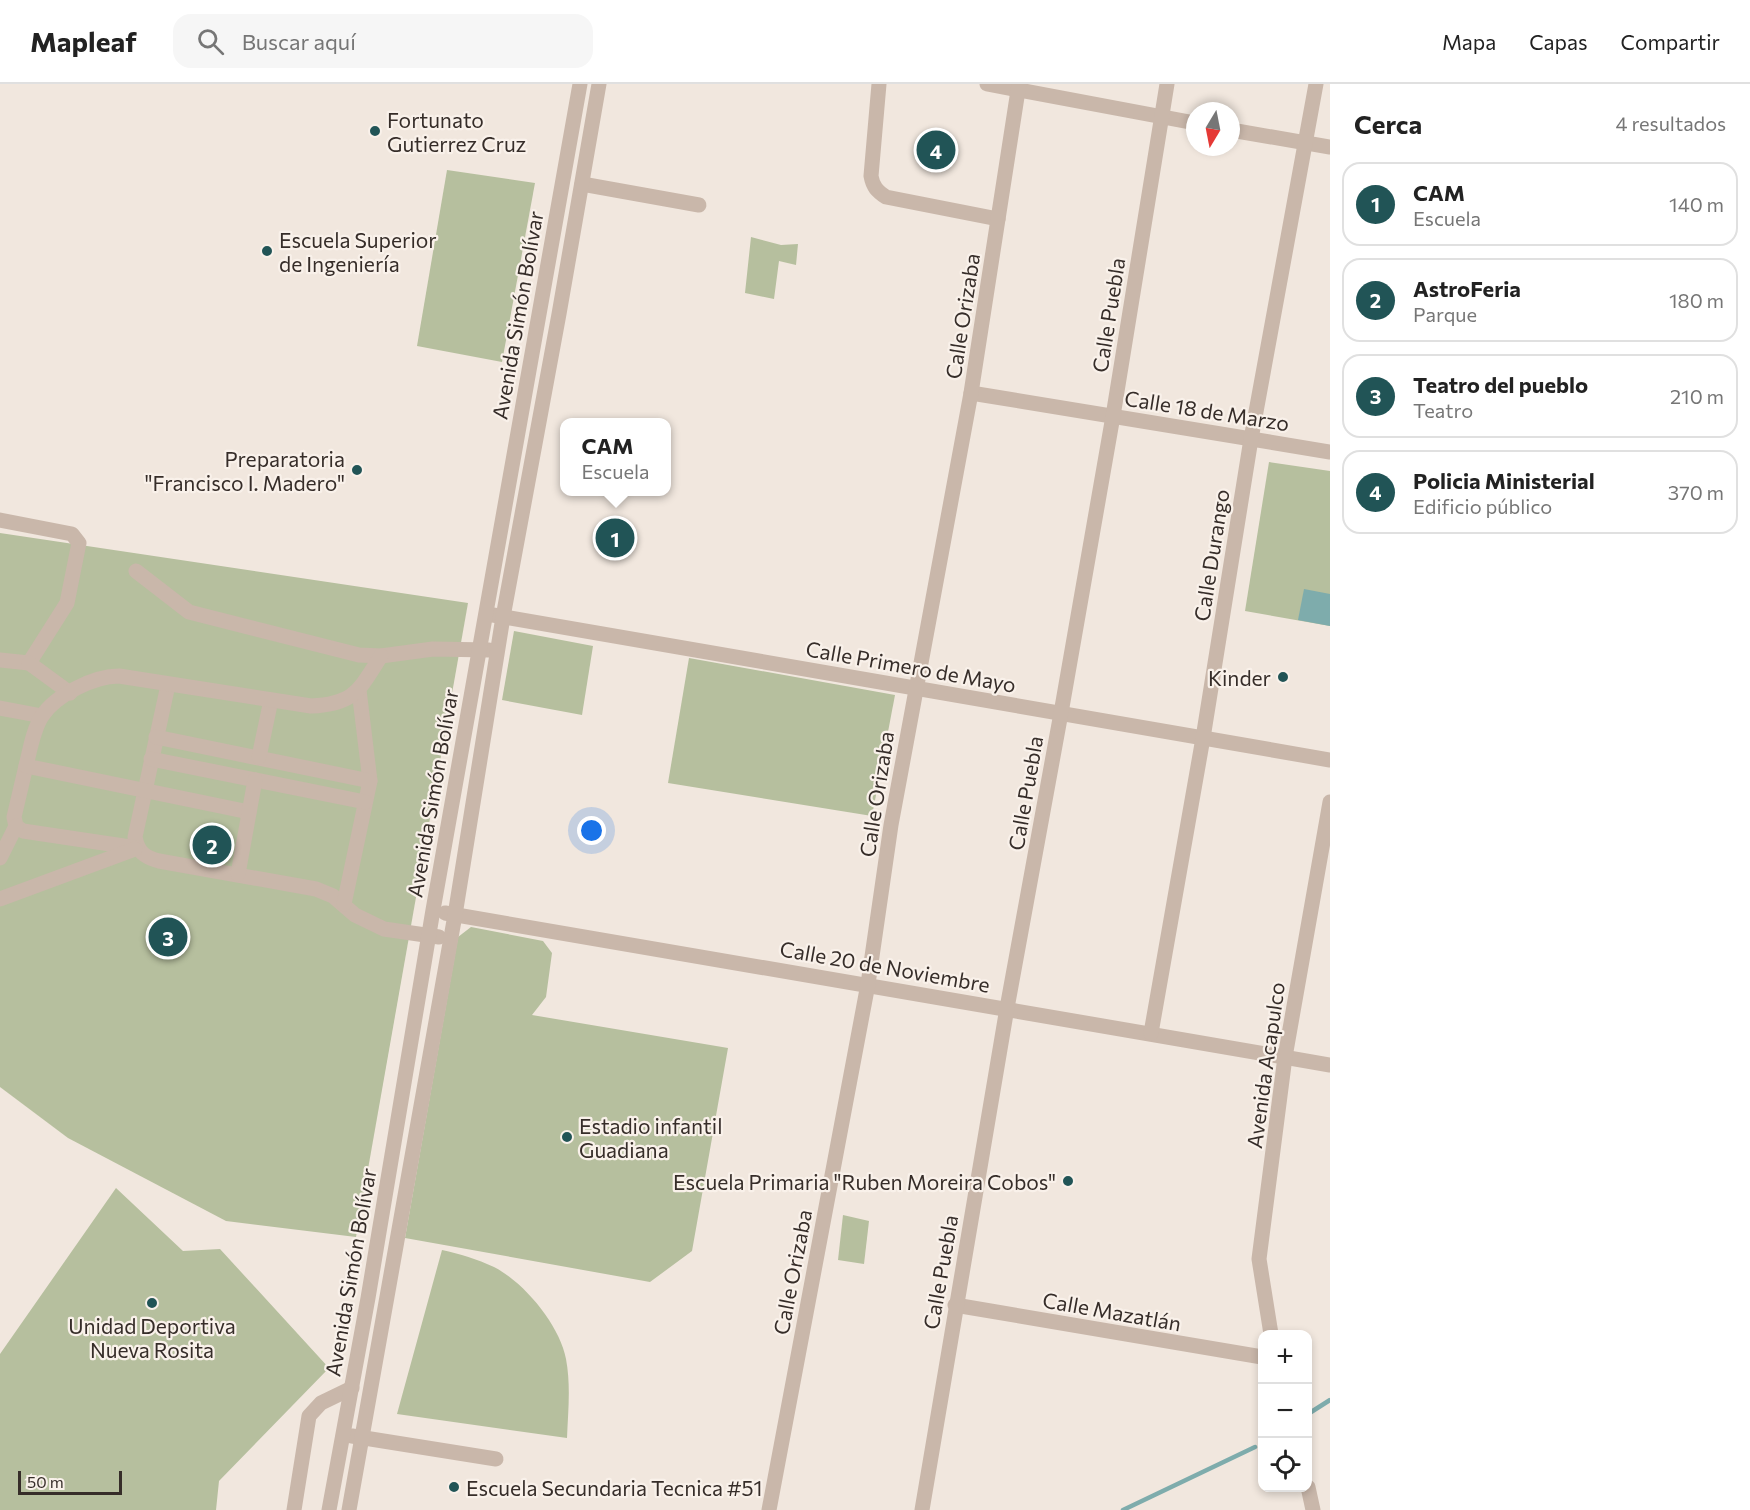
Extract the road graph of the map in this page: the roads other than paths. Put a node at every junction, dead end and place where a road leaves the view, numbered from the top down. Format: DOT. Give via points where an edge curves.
graph roads {
  1 [pos="580,84"];
  2 [pos="599,84"];
  3 [pos="879,84"];
  4 [pos="987,84"];
  5 [pos="1167,84"];
  6 [pos="1316,84"];
  7 [pos="1018,87"];
  8 [pos="1161,117"];
  9 [pos="1186,121"];
  10 [pos="1240,132"];
  11 [pos="1306,143"];
  12 [pos="1330,147"];
  13 [pos="582,184"];
  14 [pos="699,205"];
  15 [pos="998,219"];
  16 [pos="539,311"];
  17 [pos="559,314"];
  18 [pos="971,393"];
  19 [pos="1113,416"];
  20 [pos="1251,439"];
  21 [pos="1330,452"];
  22 [pos="0,520"];
  23 [pos="136,571"];
  24 [pos="486,614"];
  25 [pos="503,616"];
  26 [pos="479,650"];
  27 [pos="498,650"];
  28 [pos="381,656"];
  29 [pos="0,660"];
  30 [pos="29,663"];
  31 [pos="168,684"];
  32 [pos="915,689"];
  33 [pos="359,690"];
  34 [pos="70,693"];
  35 [pos="271,700"];
  36 [pos="0,708"];
  37 [pos="1061,713"];
  38 [pos="42,716"];
  39 [pos="156,737"];
  40 [pos="1203,738"];
  41 [pos="259,758"];
  42 [pos="151,759"];
  43 [pos="1330,760"];
  44 [pos="26,766"];
  45 [pos="255,780"];
  46 [pos="370,781"];
  47 [pos="144,790"];
  48 [pos="365,802"];
  49 [pos="1330,802"];
  50 [pos="249,812"];
  51 [pos="16,826"];
  52 [pos="137,848"];
  53 [pos="0,858"];
  54 [pos="238,874"];
  55 [pos="0,899"];
  56 [pos="344,904"];
  57 [pos="433,910"];
  58 [pos="455,915"];
  59 [pos="429,936"];
  60 [pos="451,939"];
  61 [pos="868,984"];
  62 [pos="1007,1008"];
  63 [pos="1151,1032"];
  64 [pos="1285,1057"];
  65 [pos="1330,1065"];
  66 [pos="955,1305"];
  67 [pos="1270,1330"];
  68 [pos="1258,1356"];
  69 [pos="352,1388"];
  70 [pos="343,1435"];
  71 [pos="362,1438"];
  72 [pos="496,1459"];
  73 [pos="1309,1492"];
  74 [pos="294,1510"];
  75 [pos="329,1510"];
  76 [pos="349,1510"];
  77 [pos="769,1510"];
  78 [pos="922,1510"];
  79 [pos="1313,1510"];
  1 -- 16 [label="street, Avenida Simón Bolívar"];
  2 -- 13 [label="street, Avenida Simón Bolívar"];
  3 -- 15 [label="street" via="871,176 878,192 886,197"];
  4 -- 7 [label="street"];
  5 -- 8 [label="street, Calle Puebla"];
  6 -- 11 [label="street, Calle Durango"];
  7 -- 8 [label="street"];
  7 -- 15 [label="street, Calle Orizaba"];
  8 -- 9 [label="street"];
  8 -- 19 [label="street, Calle Puebla"];
  10 -- 11 [label="street"];
  11 -- 12 [label="street"];
  11 -- 20 [label="street, Calle Durango"];
  13 -- 14 [label="street"];
  13 -- 17 [label="street, Avenida Simón Bolívar"];
  15 -- 18 [label="street, Calle Orizaba"];
  16 -- 17 [label="street"];
  16 -- 24 [label="street, Avenida Simón Bolívar"];
  17 -- 25 [label="street, Avenida Simón Bolívar"];
  18 -- 19 [label="street, Calle 18 de Marzo"];
  18 -- 32 [label="street, Calle Orizaba"];
  19 -- 20 [label="street, Calle 18 de Marzo"];
  19 -- 37 [label="street, Calle Puebla"];
  20 -- 21 [label="street, Calle 18 de Marzo"];
  20 -- 40 [label="street, Calle Durango"];
  22 -- 30 [label="street" via="72,534 79,543 67,603"];
  23 -- 28 [label="street" via="189,612 359,656"];
  24 -- 25 [label="street, Calle Primero de Mayo"];
  24 -- 26 [label="street, Avenida Simón Bolívar"];
  25 -- 27 [label="street, Avenida Simón Bolívar"];
  25 -- 32 [label="street, Calle Primero de Mayo"];
  26 -- 27 [label="street"];
  26 -- 28 [label="street" via="424,650"];
  26 -- 57 [label="street, Avenida Simón Bolívar"];
  27 -- 58 [label="street, Avenida Simón Bolívar"];
  28 -- 33 [label="street"];
  29 -- 30 [label="street"];
  30 -- 34 [label="street"];
  31 -- 34 [label="street" via="109,676"];
  31 -- 35 [label="street"];
  31 -- 39 [label="street"];
  32 -- 37 [label="street, Calle Primero de Mayo"];
  32 -- 61 [label="street, Calle Orizaba"];
  33 -- 35 [label="street" via="332,705"];
  33 -- 46 [label="street"];
  34 -- 38 [label="street"];
  35 -- 41 [label="street"];
  36 -- 38 [label="street"];
  37 -- 40 [label="street, Calle Primero de Mayo"];
  37 -- 62 [label="street, Calle Puebla"];
  38 -- 44 [label="street"];
  39 -- 41 [label="street"];
  39 -- 42 [label="street"];
  40 -- 43 [label="street, Calle Primero de Mayo"];
  40 -- 63 [label="street, Calle Durango"];
  41 -- 46 [label="street"];
  42 -- 45 [label="street"];
  42 -- 47 [label="street"];
  44 -- 47 [label="street"];
  44 -- 51 [label="street" via="14,817"];
  45 -- 48 [label="street"];
  45 -- 50 [label="street"];
  46 -- 48 [label="street"];
  47 -- 50 [label="street"];
  47 -- 52 [label="street" via="135,837"];
  48 -- 56 [label="street"];
  49 -- 64 [label="street, Avenida Acapulco"];
  50 -- 54 [label="street"];
  51 -- 52 [label="street" via="23,831"];
  51 -- 53 [label="street"];
  52 -- 54 [label="street" via="146,857 159,861"];
  52 -- 55 [label="street"];
  54 -- 56 [label="street" via="316,889"];
  56 -- 59 [label="street" via="384,929"];
  57 -- 58 [label="street, Calle 20 de Noviembre"];
  57 -- 59 [label="street, Avenida Simón Bolívar"];
  58 -- 60 [label="street, Avenida Simón Bolívar"];
  58 -- 61 [label="street, Calle 20 de Noviembre"];
  59 -- 60 [label="street"];
  59 -- 69 [label="street, Avenida Simón Bolívar"];
  60 -- 71 [label="street, Avenida Simón Bolívar"];
  61 -- 62 [label="street, Calle 20 de Noviembre"];
  61 -- 77 [label="street, Calle Orizaba"];
  62 -- 63 [label="street, Calle 20 de Noviembre"];
  62 -- 66 [label="street, Calle Puebla"];
  63 -- 64 [label="street, Calle 20 de Noviembre"];
  64 -- 65 [label="street, Calle 20 de Noviembre"];
  64 -- 67 [label="street, Avenida Acapulco" via="1259,1259"];
  66 -- 68 [label="street, Calle Mazatlán"];
  66 -- 78 [label="street, Calle Puebla"];
  69 -- 70 [label="street, Avenida Simón Bolívar"];
  69 -- 74 [label="street" via="321,1403 309,1416"];
  70 -- 71 [label="street"];
  70 -- 75 [label="street, Avenida Simón Bolívar"];
  71 -- 72 [label="street"];
  71 -- 76 [label="street, Avenida Simón Bolívar"];
  73 -- 79 [label="street"];
}
